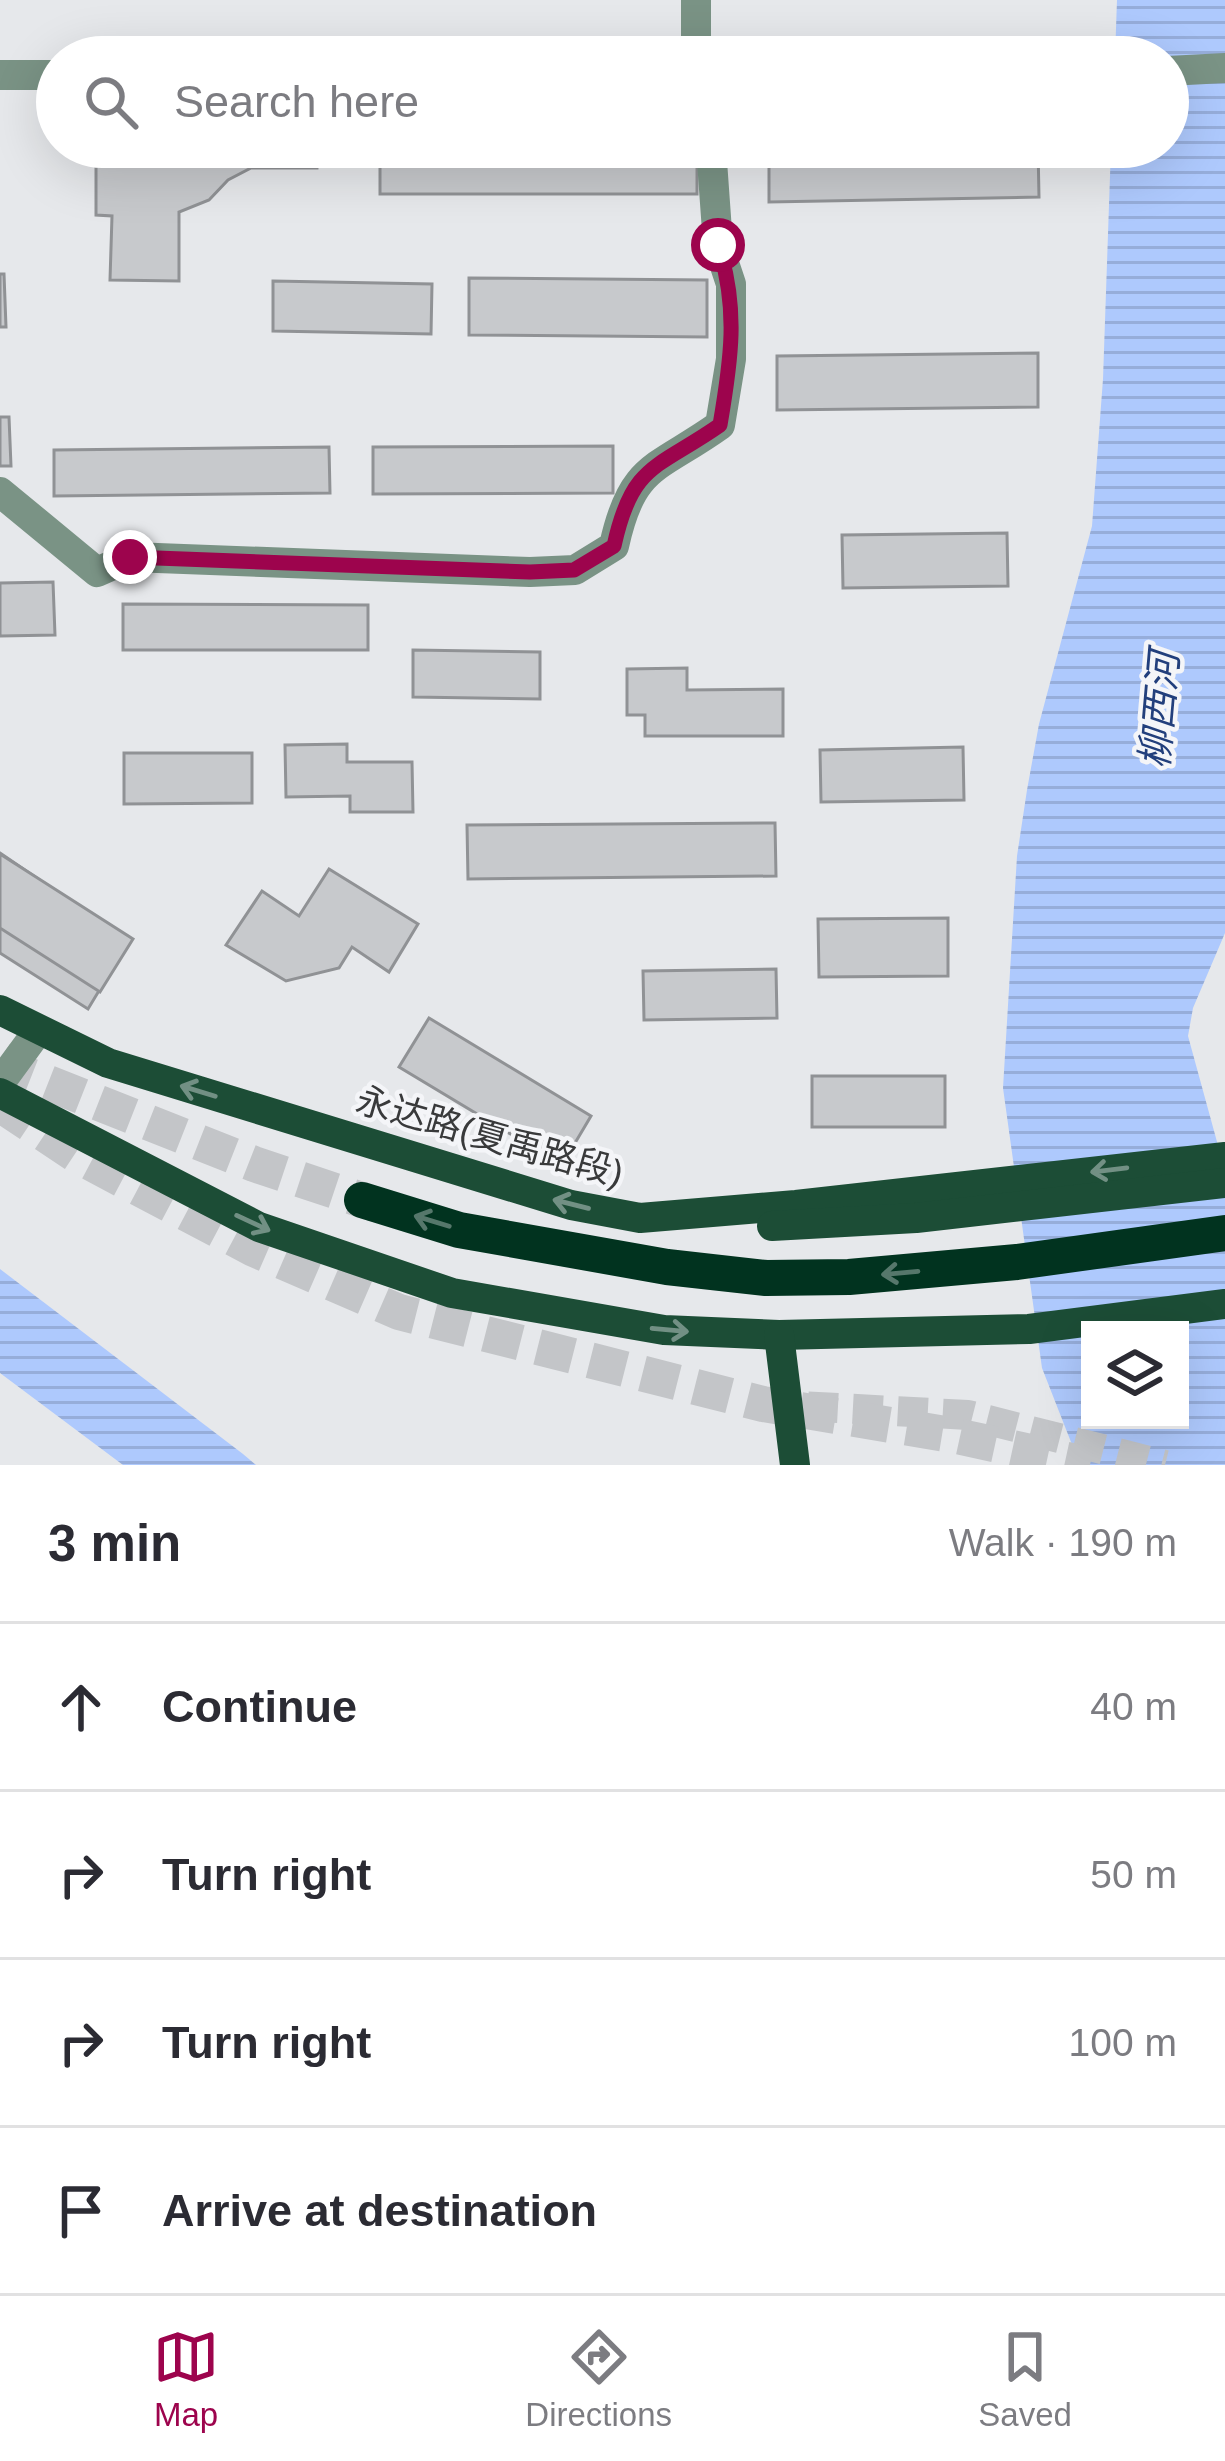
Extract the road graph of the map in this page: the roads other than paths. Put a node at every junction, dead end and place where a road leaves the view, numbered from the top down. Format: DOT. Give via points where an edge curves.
graph roads {
  1 [pos="696,0"];
  2 [pos="696,36"];
  3 [pos="1225,68"];
  4 [pos="1189,70"];
  5 [pos="0,75"];
  6 [pos="36,75"];
  7 [pos="712,168"];
  8 [pos="0,492"];
  9 [pos="0,1010"];
  10 [pos="38,1031"];
  11 [pos="0,1083"];
  12 [pos="0,1093"];
  13 [pos="1225,1156"];
  14 [pos="1225,1183"];
  15 [pos="986,1198"];
  16 [pos="362,1200"];
  17 [pos="1225,1233"];
  18 [pos="1225,1304"];
  19 [pos="779,1335"];
  20 [pos="795,1465"];
  1 -- 2 [label="street"];
  3 -- 4 [label="street"];
  5 -- 6 [label="street"];
  7 -- 8 [label="street" via="718,245 731,284 720,425 643,473 623,504 614,546 574,570 130,557 97,572"];
  9 -- 10 [label="main road, 永达路(夏禹路段)"];
  10 -- 11 [label="street"];
  15 -- 10 [label="main road, 永达路(夏禹路段), one-way" via="640,1218 571,1205 108,1063"];
  12 -- 19 [label="main road, one-way" via="259,1227 452,1293 664,1330"];
  13 -- 15 [label="main road, one-way"];
  14 -- 15 [label="main road"];
  17 -- 16 [label="highway, one-way" via="1017,1262 766,1279 459,1230"];
  18 -- 19 [label="main road" via="1029,1329"];
  19 -- 20 [label="main road"];
}
